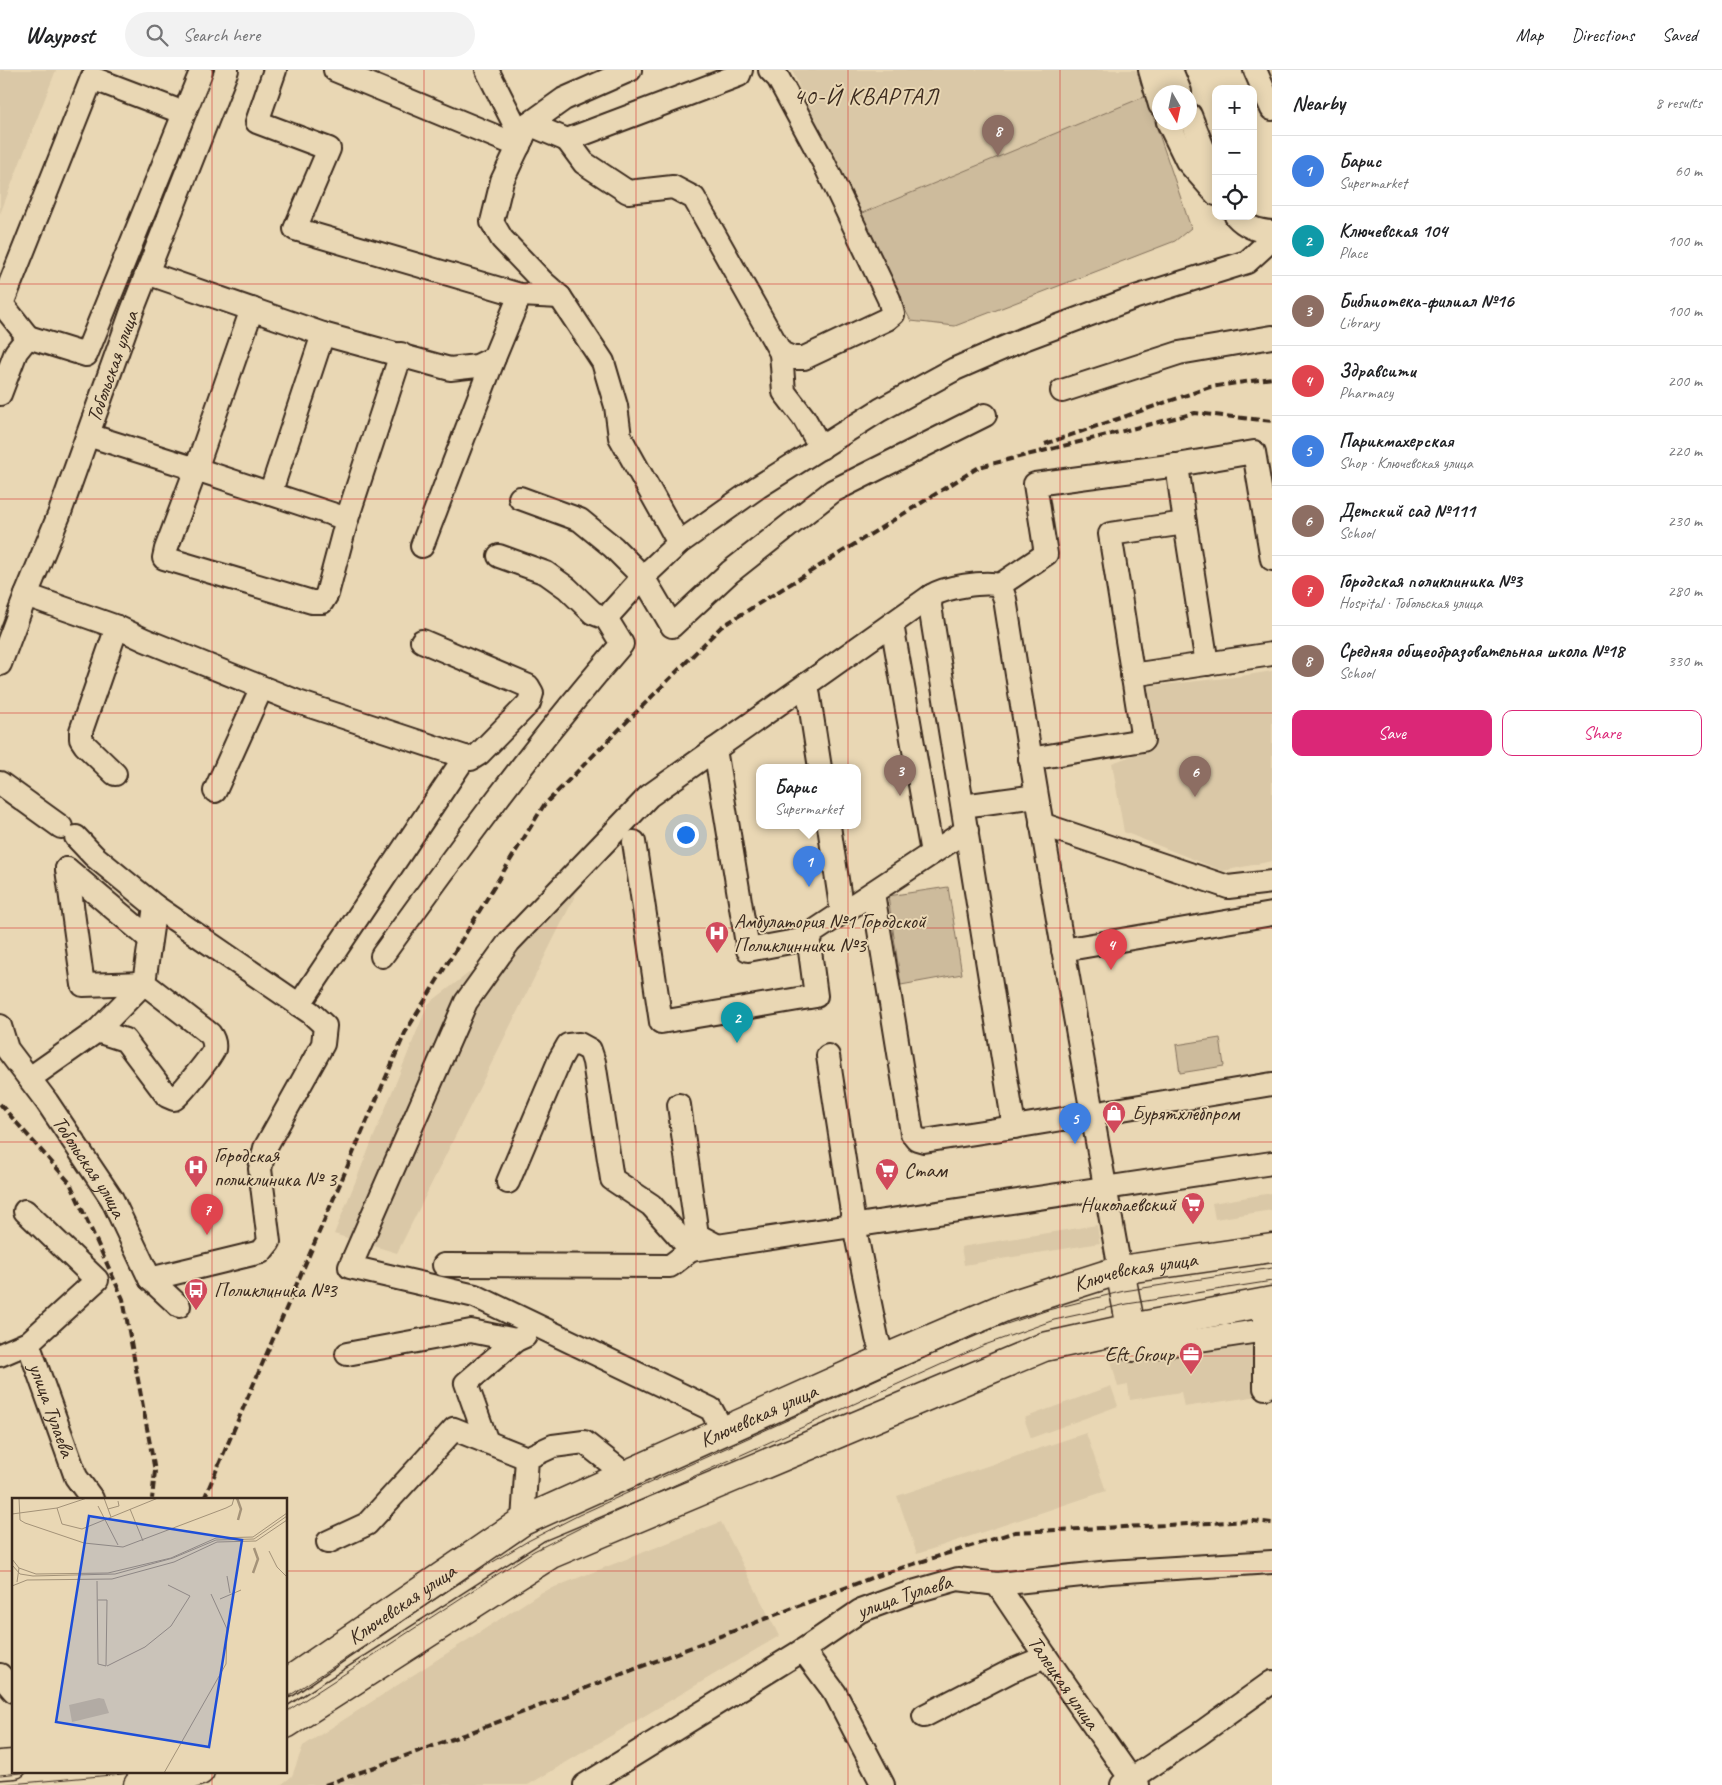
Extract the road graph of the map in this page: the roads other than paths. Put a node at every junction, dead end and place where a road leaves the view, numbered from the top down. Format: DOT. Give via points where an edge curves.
graph roads {
  1 [pos="275,70"];
  2 [pos="337,70"];
  3 [pos="487,70"];
  4 [pos="630,70"];
  5 [pos="741,70"];
  6 [pos="770,70"];
  7 [pos="1150,70"];
  8 [pos="1171,70"];
  9 [pos="1255,70"];
  10 [pos="199,71"];
  11 [pos="225,74"];
  12 [pos="1154,85"];
  13 [pos="1177,85"];
  14 [pos="1272,109"];
  15 [pos="184,113"];
  16 [pos="1172,130"];
  17 [pos="1196,130"];
  18 [pos="523,137"];
  19 [pos="566,140"];
  20 [pos="1214,175"];
  21 [pos="1212,189"];
  22 [pos="1240,220"];
  23 [pos="1272,232"];
  24 [pos="1272,239"];
  25 [pos="147,273"];
  26 [pos="520,295"];
  27 [pos="560,298"];
  28 [pos="252,309"];
  29 [pos="323,334"];
  30 [pos="28,337"];
  31 [pos="1272,337"];
  32 [pos="781,353"];
  33 [pos="400,354"];
  34 [pos="86,355"];
  35 [pos="494,358"];
  36 [pos="112,364"];
  37 [pos="1062,390"];
  38 [pos="0,394"];
  39 [pos="985,415"];
  40 [pos="88,435"];
  41 [pos="821,448"];
  42 [pos="1177,465"];
  43 [pos="196,469"];
  44 [pos="270,494"];
  45 [pos="520,498"];
  46 [pos="347,519"];
  47 [pos="1185,524"];
  48 [pos="679,543"];
  49 [pos="422,546"];
  50 [pos="499,556"];
  51 [pos="1272,559"];
  52 [pos="643,577"];
  53 [pos="1000,585"];
  54 [pos="26,595"];
  55 [pos="931,596"];
  56 [pos="606,618"];
  57 [pos="892,624"];
  58 [pos="117,627"];
  59 [pos="422,640"];
  60 [pos="2,651"];
  61 [pos="1272,654"];
  62 [pos="1207,664"];
  63 [pos="1132,675"];
  64 [pos="807,684"];
  65 [pos="261,689"];
  66 [pos="715,749"];
  67 [pos="464,757"];
  68 [pos="1030,759"];
  69 [pos="819,764"];
  70 [pos="115,774"];
  71 [pos="0,783"];
  72 [pos="215,792"];
  73 [pos="1036,796"];
  74 [pos="963,806"];
  75 [pos="1041,824"];
  76 [pos="829,829"];
  77 [pos="967,830"];
  78 [pos="634,842"];
  79 [pos="932,853"];
  80 [pos="1272,882"];
  81 [pos="873,893"];
  82 [pos="155,906"];
  83 [pos="842,913"];
  84 [pos="1272,914"];
  85 [pos="808,936"];
  86 [pos="150,939"];
  87 [pos="1063,950"];
  88 [pos="382,956"];
  89 [pos="144,983"];
  90 [pos="298,1005"];
  91 [pos="0,1026"];
  92 [pos="97,1031"];
  93 [pos="828,1056"];
  94 [pos="30,1078"];
  95 [pos="1272,1084"];
  96 [pos="678,1105"];
  97 [pos="1091,1115"];
  98 [pos="1014,1127"];
  99 [pos="1272,1163"];
  100 [pos="508,1182"];
  101 [pos="1105,1189"];
  102 [pos="25,1211"];
  103 [pos="854,1225"];
  104 [pos="718,1246"];
  105 [pos="1272,1248"];
  106 [pos="691,1250"];
  107 [pos="444,1265"];
  108 [pos="1120,1270"];
  109 [pos="150,1279"];
  110 [pos="1268,1302"];
  111 [pos="180,1306"];
  112 [pos="541,1328"];
  113 [pos="1123,1330"];
  114 [pos="1265,1330"];
  115 [pos="516,1340"];
  116 [pos="10,1347"];
  117 [pos="881,1349"];
  118 [pos="347,1354"];
  119 [pos="1265,1388"];
  120 [pos="723,1431"];
  121 [pos="487,1442"];
  122 [pos="527,1458"];
  123 [pos="626,1475"];
  124 [pos="91,1498"];
  125 [pos="522,1521"];
  126 [pos="328,1542"];
  127 [pos="1272,1562"];
  128 [pos="998,1584"];
  129 [pos="802,1650"];
  130 [pos="1046,1657"];
  131 [pos="0,1675"];
  132 [pos="288,1682"];
  133 [pos="1272,1682"];
  134 [pos="12,1689"];
  135 [pos="924,1716"];
  136 [pos="288,1723"];
  137 [pos="197,1772"];
  138 [pos="1130,1783"];
  139 [pos="138,1785"];
  140 [pos="585,1785"];
  141 [pos="884,1785"];
  1 -- 26 [label="street" via="256,122 329,149 295,229"];
  2 -- 18 [label="street"];
  3 -- 18 [label="street"];
  4 -- 18 [label="street" via="564,99"];
  5 -- 19 [label="street" via="739,75"];
  6 -- 32 [label="street" via="778,78 824,163 890,299 893,314 804,358"];
  7 -- 12 [label="street"];
  8 -- 13 [label="street"];
  9 -- 14 [label="street"];
  10 -- 11 [label="street"];
  10 -- 15 [label="street"];
  11 -- 25 [label="street, Тобольская улица"];
  15 -- 30 [label="street" via="92,78 2,304"];
  15 -- 34 [label="street"];
  16 -- 21 [label="street" via="1187,161"];
  17 -- 20 [label="street"];
  18 -- 19 [label="street"];
  18 -- 27 [label="street" via="502,181 492,222 502,239"];
  19 -- 32 [label="street" via="584,163 628,192 673,187 694,198"];
  22 -- 23 [label="street" via="1262,231"];
  24 -- 41 [label="street" via="1247,262 1024,339 955,369 880,410"];
  25 -- 28 [label="street"];
  25 -- 36 [label="street, Тобольская улица"];
  26 -- 27 [label="street"];
  26 -- 35 [label="street"];
  27 -- 48 [label="street" via="603,362 616,406 620,437"];
  28 -- 29 [label="street"];
  28 -- 43 [label="street"];
  29 -- 33 [label="street"];
  29 -- 44 [label="street"];
  30 -- 34 [label="street"];
  30 -- 38 [label="street" via="16,352"];
  31 -- 37 [label="street" via="1179,354"];
  32 -- 41 [label="street" via="784,392"];
  33 -- 35 [label="street" via="450,369 477,366"];
  33 -- 46 [label="street"];
  34 -- 36 [label="street"];
  35 -- 49 [label="street"];
  36 -- 40 [label="street, Тобольская улица"];
  39 -- 52 [label="street" via="833,491 730,572 672,626"];
  40 -- 43 [label="street"];
  40 -- 54 [label="street, Тобольская улица"];
  41 -- 48 [label="street" via="758,487"];
  42 -- 47 [label="street"];
  42 -- 51 [label="street" via="1254,452"];
  42 -- 53 [label="street" via="1035,484 1046,554"];
  43 -- 44 [label="street"];
  43 -- 46 [label="street" via="164,558 312,602 322,602"];
  44 -- 46 [label="street"];
  45 -- 52 [label="street" via="580,520 614,547"];
  47 -- 62 [label="street"];
  47 -- 63 [label="street" via="1110,534"];
  48 -- 52 [label="street"];
  50 -- 56 [label="street" via="546,573 593,613"];
  52 -- 56 [label="street"];
  53 -- 55 [label="street" via="990,582 939,591"];
  53 -- 68 [label="street" via="1006,599"];
  54 -- 58 [label="street"];
  54 -- 60 [label="street, Тобольская улица"];
  55 -- 57 [label="street"];
  55 -- 74 [label="street"];
  56 -- 88 [label="street" via="622,644 478,823"];
  57 -- 64 [label="street"];
  57 -- 79 [label="street"];
  58 -- 65 [label="street"];
  58 -- 70 [label="street" via="81,731 85,746"];
  59 -- 67 [label="street" via="528,686 532,693 529,703 479,754 471,759"];
  61 -- 62 [label="street"];
  62 -- 63 [label="street"];
  63 -- 68 [label="street" via="1142,740"];
  64 -- 66 [label="street"];
  64 -- 69 [label="street"];
  65 -- 67 [label="street"];
  65 -- 72 [label="street"];
  66 -- 85 [label="street" via="748,950"];
  66 -- 112 [label="street" via="649,796 509,942 466,1002 350,1266 475,1296"];
  67 -- 90 [label="street"];
  68 -- 73 [label="street"];
  71 -- 82 [label="street" via="69,832"];
  73 -- 74 [label="street"];
  73 -- 75 [label="street"];
  74 -- 77 [label="street"];
  75 -- 80 [label="street" via="1228,887"];
  75 -- 87 [label="street"];
  76 -- 83 [label="street"];
  77 -- 79 [label="street"];
  77 -- 98 [label="street"];
  78 -- 85 [label="street" via="661,1022 816,996"];
  79 -- 81 [label="street"];
  81 -- 83 [label="street"];
  81 -- 98 [label="street" via="912,1133 916,1139 924,1141"];
  82 -- 86 [label="street"];
  82 -- 90 [label="street"];
  83 -- 85 [label="street"];
  84 -- 87 [label="street"];
  86 -- 89 [label="street"];
  86 -- 89 [label="street" via="67,869 83,985"];
  87 -- 97 [label="street"];
  89 -- 92 [label="street"];
  89 -- 92 [label="street" via="213,1039 214,1049 182,1094 174,1099 166,1096 125,1040"];
  90 -- 109 [label="street" via="324,1026 323,1044 265,1148 260,1169 269,1242 261,1252"];
  91 -- 94 [label="street, Тобольская улица" via="7,1049"];
  92 -- 94 [label="street"];
  93 -- 103 [label="street"];
  94 -- 109 [label="street, Тобольская улица" via="112,1199"];
  95 -- 97 [label="street"];
  96 -- 104 [label="street" via="697,1235"];
  97 -- 98 [label="street"];
  97 -- 101 [label="street"];
  99 -- 101 [label="street"];
  100 -- 106 [label="street" via="560,1059 568,1045 579,1044 590,1050 594,1062 612,1179 651,1205"];
  101 -- 103 [label="street"];
  101 -- 108 [label="street"];
  102 -- 116 [label="street" via="97,1280"];
  103 -- 104 [label="street"];
  103 -- 117 [label="street"];
  104 -- 106 [label="street"];
  105 -- 108 [label="main road, Ключевская улица"];
  106 -- 107 [label="street" via="670,1266"];
  108 -- 113 [label="main road"];
  108 -- 117 [label="main road, Ключевская улица"];
  109 -- 111 [label="street, Тобольская улица"];
  110 -- 113 [label="main road, Ключевская улица"];
  110 -- 114 [label="street"];
  112 -- 115 [label="street"];
  112 -- 120 [label="street" via="711,1409"];
  113 -- 114 [label="street" via="1120,1343 1133,1350"];
  113 -- 136 [label="main road, Ключевская улица" via="1044,1348 551,1554"];
  114 -- 119 [label="street"];
  115 -- 118 [label="street" via="471,1331"];
  115 -- 121 [label="street" via="466,1383"];
  116 -- 124 [label="street, улица Тулаева" via="76,1476"];
  117 -- 120 [label="main road, Ключевская улица"];
  120 -- 123 [label="main road, Ключевская улица"];
  121 -- 122 [label="street"];
  121 -- 126 [label="street" via="454,1429 366,1524"];
  122 -- 123 [label="street" via="553,1446 584,1442"];
  122 -- 125 [label="street"];
  123 -- 125 [label="main road, Ключевская улица"];
  125 -- 132 [label="main road, Ключевская улица"];
  127 -- 128 [label="street, улица Тулаева" via="1110,1572"];
  128 -- 129 [label="street, улица Тулаева" via="958,1579 909,1593 860,1611"];
  128 -- 130 [label="street, Талецкая улица"];
  129 -- 140 [label="street, улица Тулаева"];
  129 -- 141 [label="street" via="835,1693"];
  130 -- 135 [label="street" via="1011,1671"];
  130 -- 138 [label="street, Талецкая улица"];
  131 -- 134 [label="street"];
  133 -- 138 [label="street"];
  137 -- 139 [label="main road"];
}
